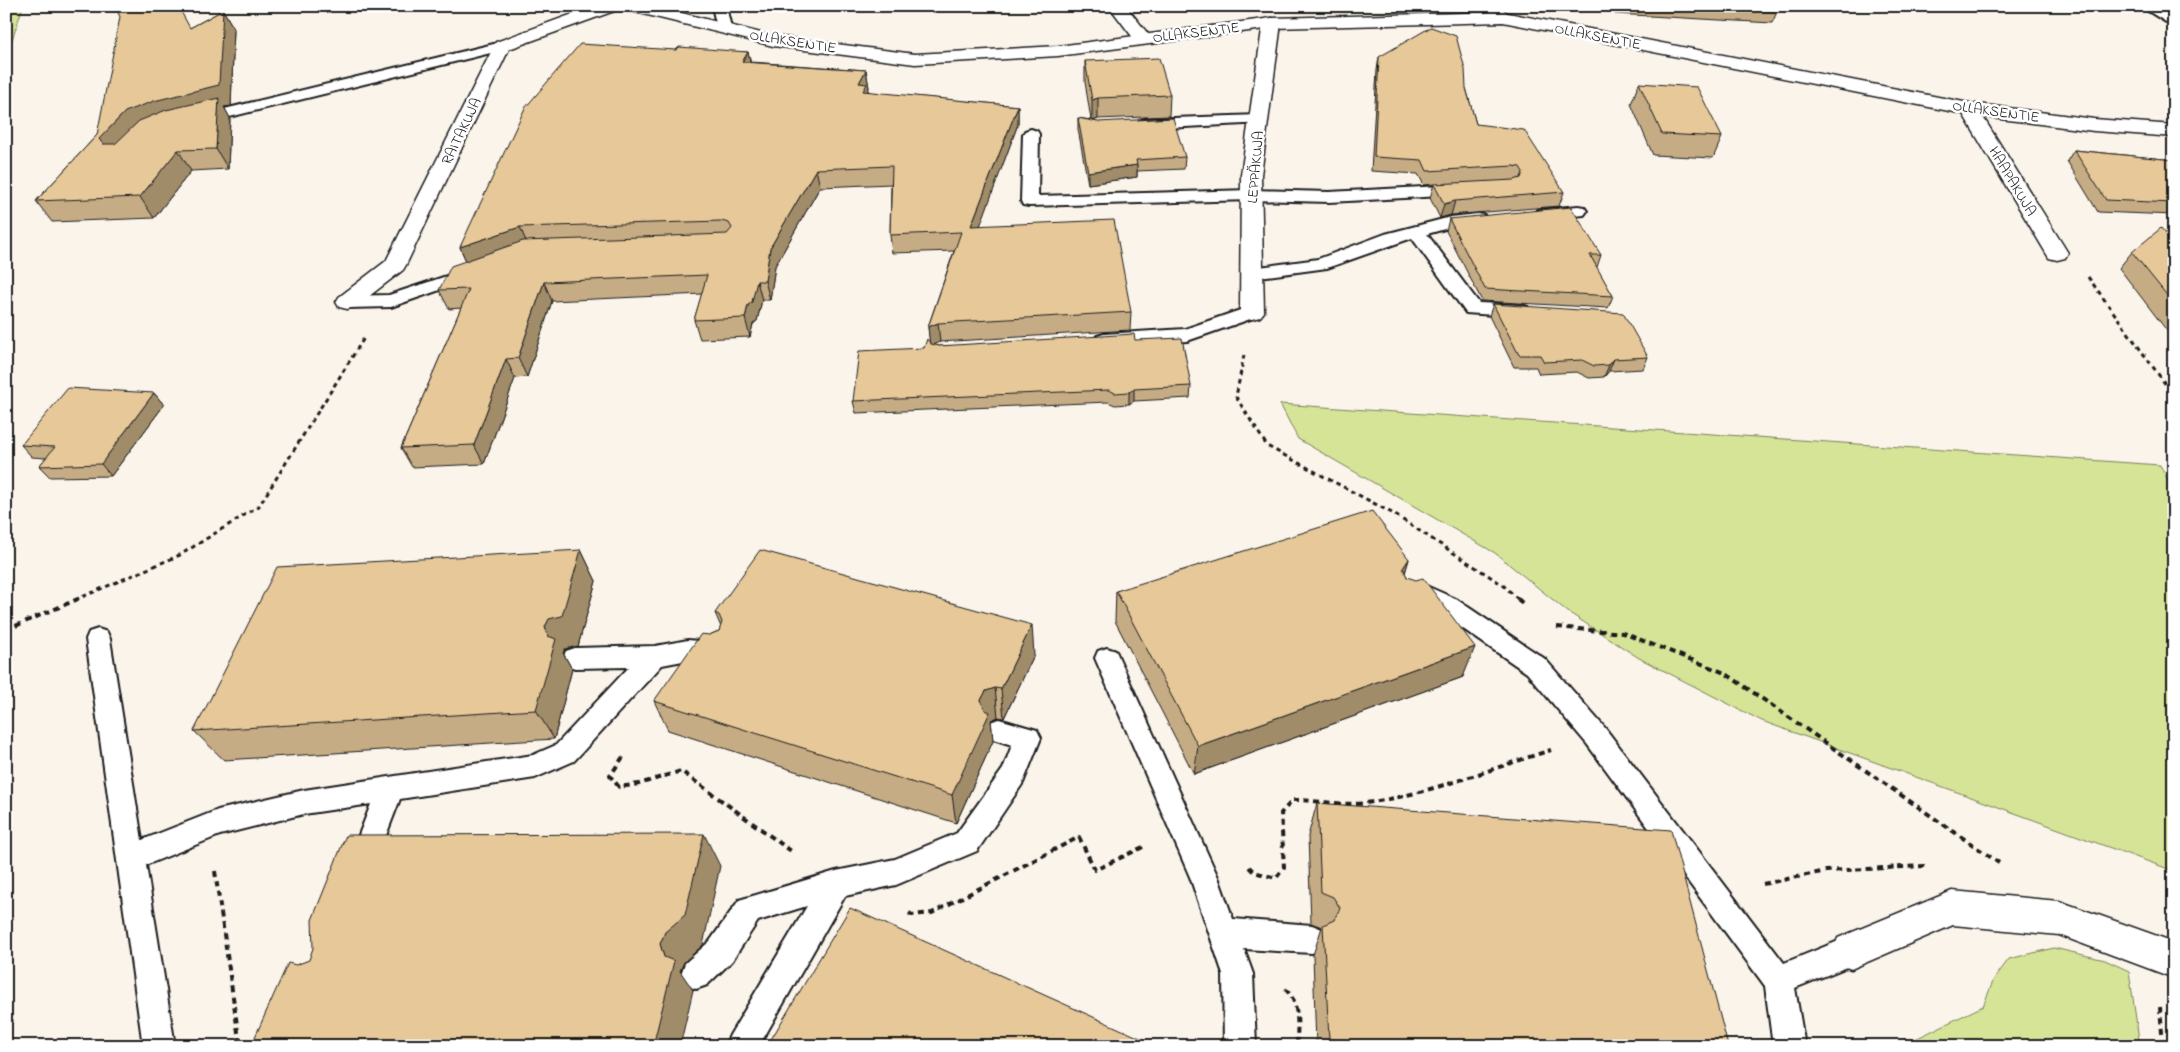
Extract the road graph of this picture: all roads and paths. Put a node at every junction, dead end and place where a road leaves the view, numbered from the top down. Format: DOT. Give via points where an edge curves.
graph roads {
  1 [pos="611,6"];
  2 [pos="633,6"];
  3 [pos="719,6"];
  4 [pos="1117,6"];
  5 [pos="2146,6"];
  6 [pos="1496,12"];
  7 [pos="1272,23"];
  8 [pos="2174,23"];
  9 [pos="724,28"];
  10 [pos="1143,38"];
  11 [pos="502,46"];
  12 [pos="1969,109"];
  13 [pos="1259,120"];
  14 [pos="182,123"];
  15 [pos="1126,125"];
  16 [pos="2174,131"];
  17 [pos="1031,134"];
  18 [pos="1480,189"];
  19 [pos="1251,195"];
  20 [pos="1578,211"];
  21 [pos="1529,215"];
  22 [pos="1490,218"];
  23 [pos="1416,231"];
  24 [pos="2057,253"];
  25 [pos="491,266"];
  26 [pos="1252,273"];
  27 [pos="346,302"];
  28 [pos="1252,312"];
  29 [pos="1539,312"];
  30 [pos="1088,341"];
  31 [pos="2174,396"];
  32 [pos="1407,599"];
  33 [pos="1525,606"];
  34 [pos="1547,626"];
  35 [pos="6,630"];
  36 [pos="98,639"];
  37 [pos="720,653"];
  38 [pos="655,656"];
  39 [pos="575,658"];
  40 [pos="1106,658"];
  41 [pos="999,730"];
  42 [pos="1596,736"];
  43 [pos="627,752"];
  44 [pos="390,789"];
  45 [pos="209,826"];
  46 [pos="1191,847"];
  47 [pos="131,858"];
  48 [pos="2003,865"];
  49 [pos="1935,866"];
  50 [pos="877,876"];
  51 [pos="836,884"];
  52 [pos="1762,884"];
  53 [pos="352,887"];
  54 [pos="1223,933"];
  55 [pos="1312,940"];
  56 [pos="1851,951"];
  57 [pos="2174,960"];
  58 [pos="696,974"];
  59 [pos="1779,980"];
  60 [pos="159,1046"];
  61 [pos="240,1046"];
  62 [pos="741,1046"];
  63 [pos="1240,1046"];
  64 [pos="1789,1046"];
  1 -- 11 [label="street"];
  2 -- 9 [label="street, OLLAKSENTIE"];
  3 -- 9 [label="lane"];
  4 -- 10 [label="street"];
  5 -- 8 [label="lane"];
  6 -- 7 [label="street, OLLAKSENTIE"];
  6 -- 12 [label="street, OLLAKSENTIE"];
  7 -- 10 [label="street, OLLAKSENTIE"];
  7 -- 13 [label="street, LEPPÄKUJA"];
  9 -- 10 [label="street, OLLAKSENTIE" via="773,40 915,59 1058,51"];
  11 -- 14 [label="lane"];
  11 -- 27 [label="street, RAITAKUJA" via="395,265"];
  12 -- 16 [label="street, OLLAKSENTIE" via="2094,125"];
  12 -- 24 [label="street, HAAPAKUJA"];
  13 -- 15 [label="lane"];
  13 -- 19 [label="street, LEPPÄKUJA"];
  17 -- 19 [label="lane" via="1030,201"];
  18 -- 19 [label="lane" via="1329,197"];
  19 -- 26 [label="street, LEPPÄKUJA"];
  20 -- 21 [label="lane"];
  22 -- 23 [label="lane" via="1451,222"];
  23 -- 26 [label="lane" via="1321,264"];
  23 -- 29 [label="lane" via="1473,308"];
  24 -- 31 [label="path" via="2088,277"];
  25 -- 27 [label="lane" via="391,301"];
  26 -- 28 [label="street, LEPPÄKUJA"];
  27 -- 35 [label="path" via="364,339 259,506 180,555"];
  28 -- 30 [label="lane" via="1187,335"];
  28 -- 33 [label="path" via="1236,397 1267,446 1392,513 1503,585"];
  32 -- 42 [label="lane" via="1424,594 1448,606 1536,666"];
  34 -- 48 [label="path" via="1623,633 1724,673"];
  36 -- 47 [label="lane"];
  37 -- 38 [label="lane" via="688,650"];
  38 -- 39 [label="lane"];
  38 -- 44 [label="lane" via="565,753 535,766"];
  40 -- 46 [label="lane"];
  41 -- 50 [label="lane" via="1028,738 1014,775 967,842 896,872"];
  42 -- 46 [label="path" via="1414,794 1364,804 1293,800 1281,813 1284,868 1276,878 1254,872 1236,854 1216,846"];
  42 -- 59 [label="lane"];
  43 -- 51 [label="path" via="610,776 619,787 681,771"];
  44 -- 45 [label="lane" via="304,802"];
  44 -- 53 [label="lane"];
  45 -- 47 [label="lane"];
  45 -- 61 [label="path"];
  46 -- 50 [label="path" via="1153,844 1095,870 1079,837 932,913 912,915 887,897"];
  46 -- 54 [label="lane"];
  47 -- 60 [label="lane"];
  49 -- 52 [label="path" via="1826,871"];
  50 -- 51 [label="lane"];
  51 -- 58 [label="lane" via="749,910 721,951"];
  51 -- 62 [label="lane"];
  54 -- 55 [label="lane"];
  54 -- 63 [label="lane" via="1238,974"];
  56 -- 57 [label="street" via="1952,908 2059,918"];
  56 -- 59 [label="lane"];
  59 -- 64 [label="lane"];
}
